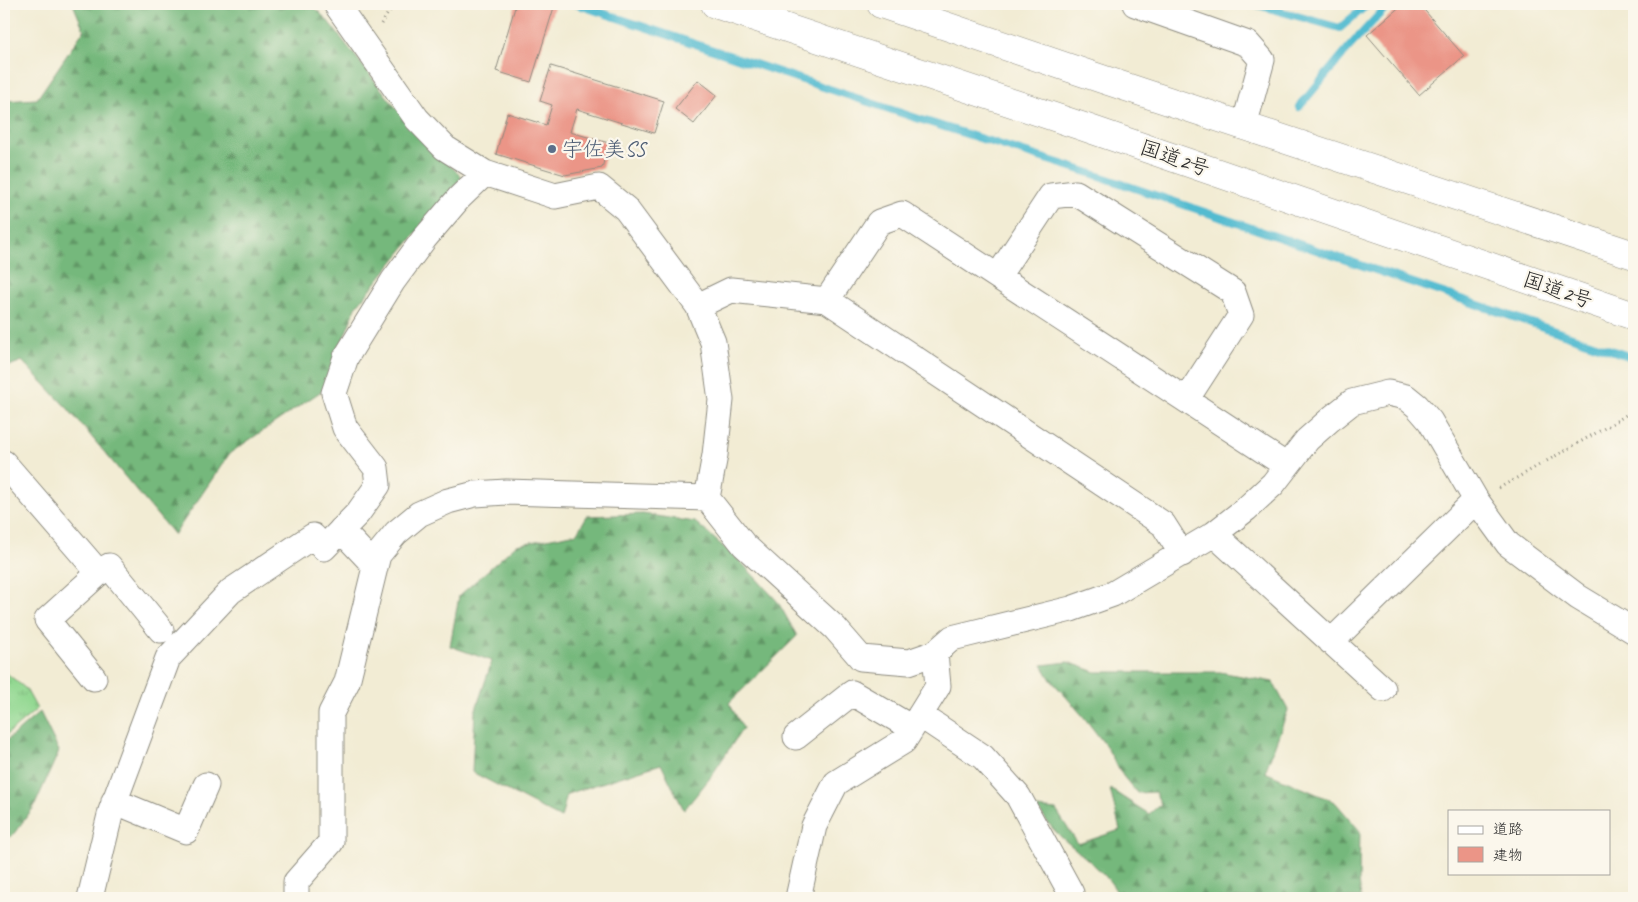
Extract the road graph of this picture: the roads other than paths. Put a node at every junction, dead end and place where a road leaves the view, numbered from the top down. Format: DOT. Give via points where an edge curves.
graph roads {
  1 [pos="336,4"];
  2 [pos="715,4"];
  3 [pos="881,4"];
  4 [pos="924,4"];
  5 [pos="1135,4"];
  6 [pos="1102,79"];
  7 [pos="1244,126"];
  8 [pos="485,173"];
  9 [pos="1634,255"];
  10 [pos="998,276"];
  11 [pos="827,300"];
  12 [pos="698,306"];
  13 [pos="1634,316"];
  14 [pos="1186,400"];
  15 [pos="4,463"];
  16 [pos="1287,466"];
  17 [pos="707,498"];
  18 [pos="1476,500"];
  19 [pos="341,530"];
  20 [pos="1214,534"];
  21 [pos="1182,554"];
  22 [pos="375,566"];
  23 [pos="99,572"];
  24 [pos="161,630"];
  25 [pos="1634,631"];
  26 [pos="1331,642"];
  27 [pos="935,653"];
  28 [pos="94,678"];
  29 [pos="1383,689"];
  30 [pos="916,722"];
  31 [pos="796,737"];
  32 [pos="206,785"];
  33 [pos="114,801"];
  34 [pos="90,898"];
  35 [pos="296,898"];
  36 [pos="798,898"];
  37 [pos="1070,898"];
  1 -- 8 [label="street" via="417,118 445,148"];
  2 -- 13 [label="highway, 国道2号"];
  3 -- 6 [label="highway"];
  4 -- 6 [label="highway"];
  5 -- 7 [label="street" via="1248,44 1262,60"];
  6 -- 7 [label="highway"];
  7 -- 9 [label="highway"];
  8 -- 12 [label="street" via="555,196 599,187 626,209"];
  8 -- 19 [label="street" via="424,239 393,281 346,357 334,393 345,428 376,468 378,485"];
  10 -- 11 [label="street" via="902,214 879,222"];
  10 -- 14 [label="street"];
  10 -- 14 [label="street" via="1051,196 1076,193 1233,292 1241,315"];
  11 -- 12 [label="street" via="731,290"];
  11 -- 21 [label="street" via="1163,524"];
  12 -- 17 [label="street" via="713,342 721,400"];
  14 -- 16 [label="street"];
  15 -- 23 [label="street"];
  16 -- 18 [label="street" via="1307,440 1352,402 1388,393 1406,397 1430,421"];
  16 -- 20 [label="street" via="1246,510"];
  17 -- 22 [label="street" via="506,492 475,494 448,500 419,514 396,533 378,556"];
  17 -- 27 [label="street" via="744,545 834,628 861,658 909,662"];
  18 -- 25 [label="street" via="1508,544 1578,597"];
  18 -- 26 [label="street"];
  19 -- 22 [label="street"];
  19 -- 33 [label="street" via="324,548 313,536 231,591 168,658"];
  20 -- 21 [label="street"];
  20 -- 26 [label="street"];
  21 -- 27 [label="street" via="1113,594 1071,609 952,638"];
  22 -- 35 [label="street" via="347,682 331,713 331,842 296,882"];
  23 -- 24 [label="street" via="108,566"];
  23 -- 28 [label="street" via="47,620"];
  26 -- 29 [label="street"];
  27 -- 30 [label="street" via="938,686"];
  30 -- 31 [label="street" via="852,693"];
  30 -- 36 [label="street" via="904,741 836,782 814,826"];
  30 -- 37 [label="street" via="983,757 1018,796 1071,894"];
  32 -- 33 [label="street" via="186,831"];
  33 -- 34 [label="street"];
}
